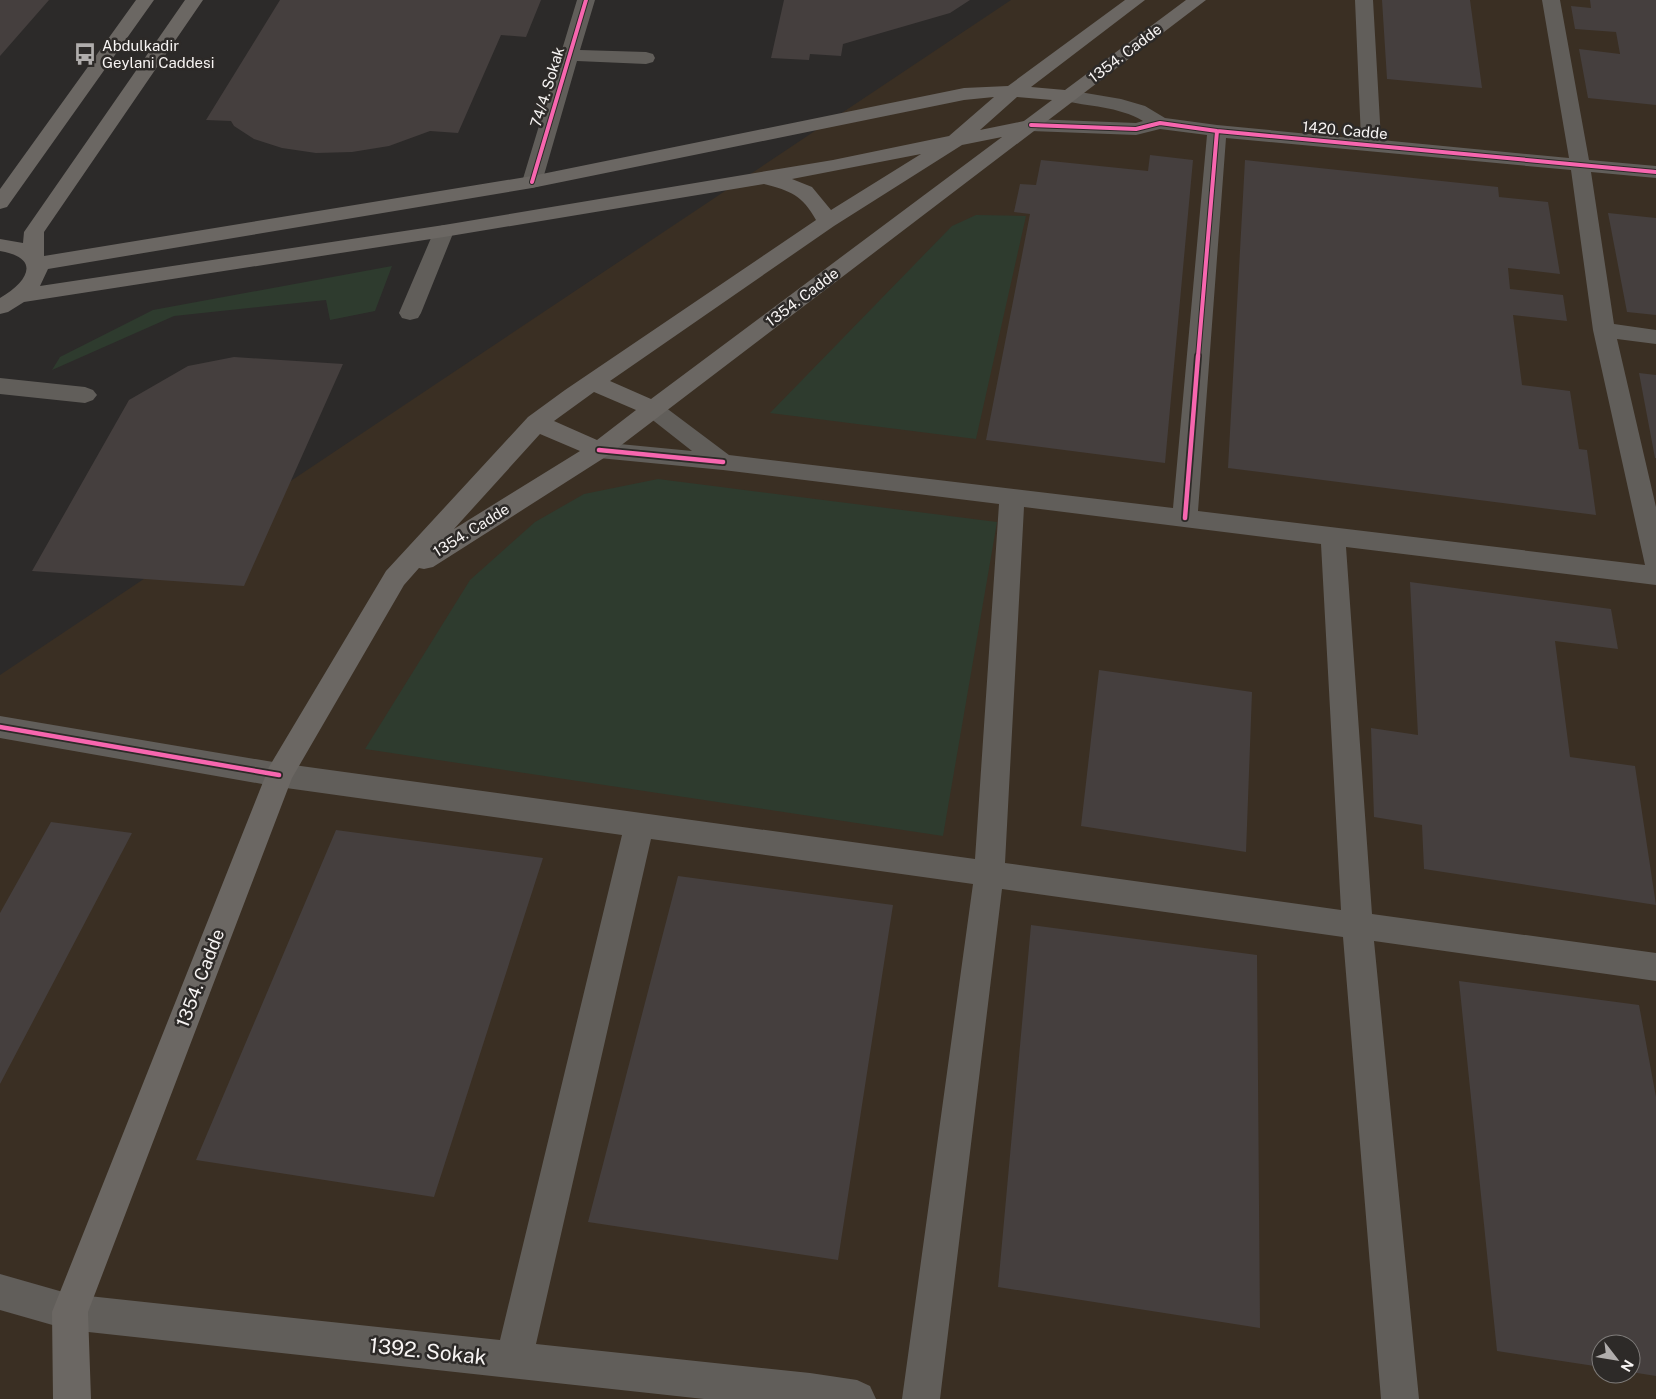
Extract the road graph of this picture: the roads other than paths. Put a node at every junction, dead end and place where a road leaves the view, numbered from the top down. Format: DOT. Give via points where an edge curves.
graph roads {
  1 [pos="145,0"];
  2 [pos="194,0"];
  3 [pos="586,0"];
  4 [pos="1136,0"];
  5 [pos="1197,0"];
  6 [pos="1364,0"];
  7 [pos="1551,0"];
  8 [pos="570,55"];
  9 [pos="646,58"];
  10 [pos="1014,90"];
  11 [pos="1068,96"];
  12 [pos="1160,123"];
  13 [pos="1031,125"];
  14 [pos="1217,131"];
  15 [pos="955,141"];
  16 [pos="1371,145"];
  17 [pos="1580,165"];
  18 [pos="1656,172"];
  19 [pos="764,177"];
  20 [pos="532,182"];
  21 [pos="0,203"];
  22 [pos="827,222"];
  23 [pos="444,231"];
  24 [pos="0,245"];
  25 [pos="35,260"];
  26 [pos="12,301"];
  27 [pos="410,312"];
  28 [pos="0,327"];
  29 [pos="1604,330"];
  30 [pos="1656,337"];
  31 [pos="593,382"];
  32 [pos="0,386"];
  33 [pos="85,395"];
  34 [pos="654,409"];
  35 [pos="536,423"];
  36 [pos="599,450"];
  37 [pos="723,462"];
  38 [pos="1012,497"];
  39 [pos="1185,518"];
  40 [pos="1333,536"];
  41 [pos="1656,562"];
  42 [pos="1656,576"];
  43 [pos="395,578"];
  44 [pos="0,727"];
  45 [pos="279,775"];
  46 [pos="639,826"];
  47 [pos="989,874"];
  48 [pos="1357,925"];
  49 [pos="1656,967"];
  50 [pos="0,1292"];
  51 [pos="70,1312"];
  52 [pos="514,1360"];
  53 [pos="737,1392"];
  54 [pos="72,1399"];
  55 [pos="857,1399"];
  56 [pos="921,1399"];
  57 [pos="1400,1399"];
  1 -- 21 [label="main road"];
  2 -- 25 [label="main road" via="34,232"];
  3 -- 8 [label="street, 74/4. Sokak"];
  4 -- 10 [label="main road, 1354. Cadde"];
  5 -- 11 [label="main road, 1354. Cadde"];
  6 -- 16 [label="street"];
  7 -- 17 [label="street"];
  8 -- 9 [label="street"];
  8 -- 20 [label="street, 74/4. Sokak"];
  10 -- 11 [label="main road"];
  10 -- 15 [label="main road, 1354. Cadde"];
  10 -- 20 [label="main road" via="964,94"];
  11 -- 12 [label="street, 1420. Cadde" via="1138,110"];
  11 -- 13 [label="main road, 1354. Cadde"];
  12 -- 13 [label="street, 1420. Cadde" via="1136,129"];
  12 -- 14 [label="street, 1420. Cadde"];
  13 -- 15 [label="main road"];
  13 -- 34 [label="main road, 1354. Cadde"];
  14 -- 16 [label="street, 1420. Cadde"];
  14 -- 39 [label="street"];
  15 -- 19 [label="main road"];
  15 -- 22 [label="main road, 1354. Cadde"];
  16 -- 17 [label="street, 1420. Cadde"];
  17 -- 18 [label="street, 1420. Cadde"];
  17 -- 29 [label="street"];
  19 -- 22 [label="main road" via="801,188 815,198"];
  19 -- 23 [label="main road"];
  20 -- 25 [label="main road"];
  22 -- 31 [label="main road, 1354. Cadde"];
  23 -- 26 [label="main road"];
  23 -- 27 [label="street"];
  24 -- 25 [label="main road" via="23,250"];
  25 -- 26 [label="main road" via="37,274 31,285"];
  26 -- 28 [label="main road"];
  29 -- 30 [label="street"];
  29 -- 41 [label="street"];
  31 -- 34 [label="main road"];
  31 -- 35 [label="main road, 1354. Cadde"];
  32 -- 33 [label="street"];
  34 -- 36 [label="main road, 1354. Cadde"];
  34 -- 37 [label="street"];
  35 -- 36 [label="main road"];
  35 -- 43 [label="main road, 1354. Cadde"];
  36 -- 37 [label="street"];
  36 -- 43 [label="main road, 1354. Cadde"];
  37 -- 38 [label="street"];
  38 -- 39 [label="street"];
  38 -- 47 [label="street"];
  39 -- 40 [label="street"];
  40 -- 42 [label="street"];
  40 -- 48 [label="street"];
  43 -- 45 [label="main road, 1354. Cadde"];
  44 -- 45 [label="street"];
  45 -- 46 [label="street"];
  45 -- 51 [label="main road, 1354. Cadde"];
  46 -- 47 [label="street"];
  46 -- 52 [label="street"];
  47 -- 48 [label="street"];
  47 -- 56 [label="street"];
  48 -- 49 [label="street"];
  48 -- 57 [label="street"];
  50 -- 51 [label="street, 1392. Sokak"];
  51 -- 52 [label="street, 1392. Sokak"];
  51 -- 54 [label="main road, 1354. Cadde"];
  52 -- 53 [label="street, 1392. Sokak"];
  53 -- 55 [label="street, 1392. Sokak"];
}
